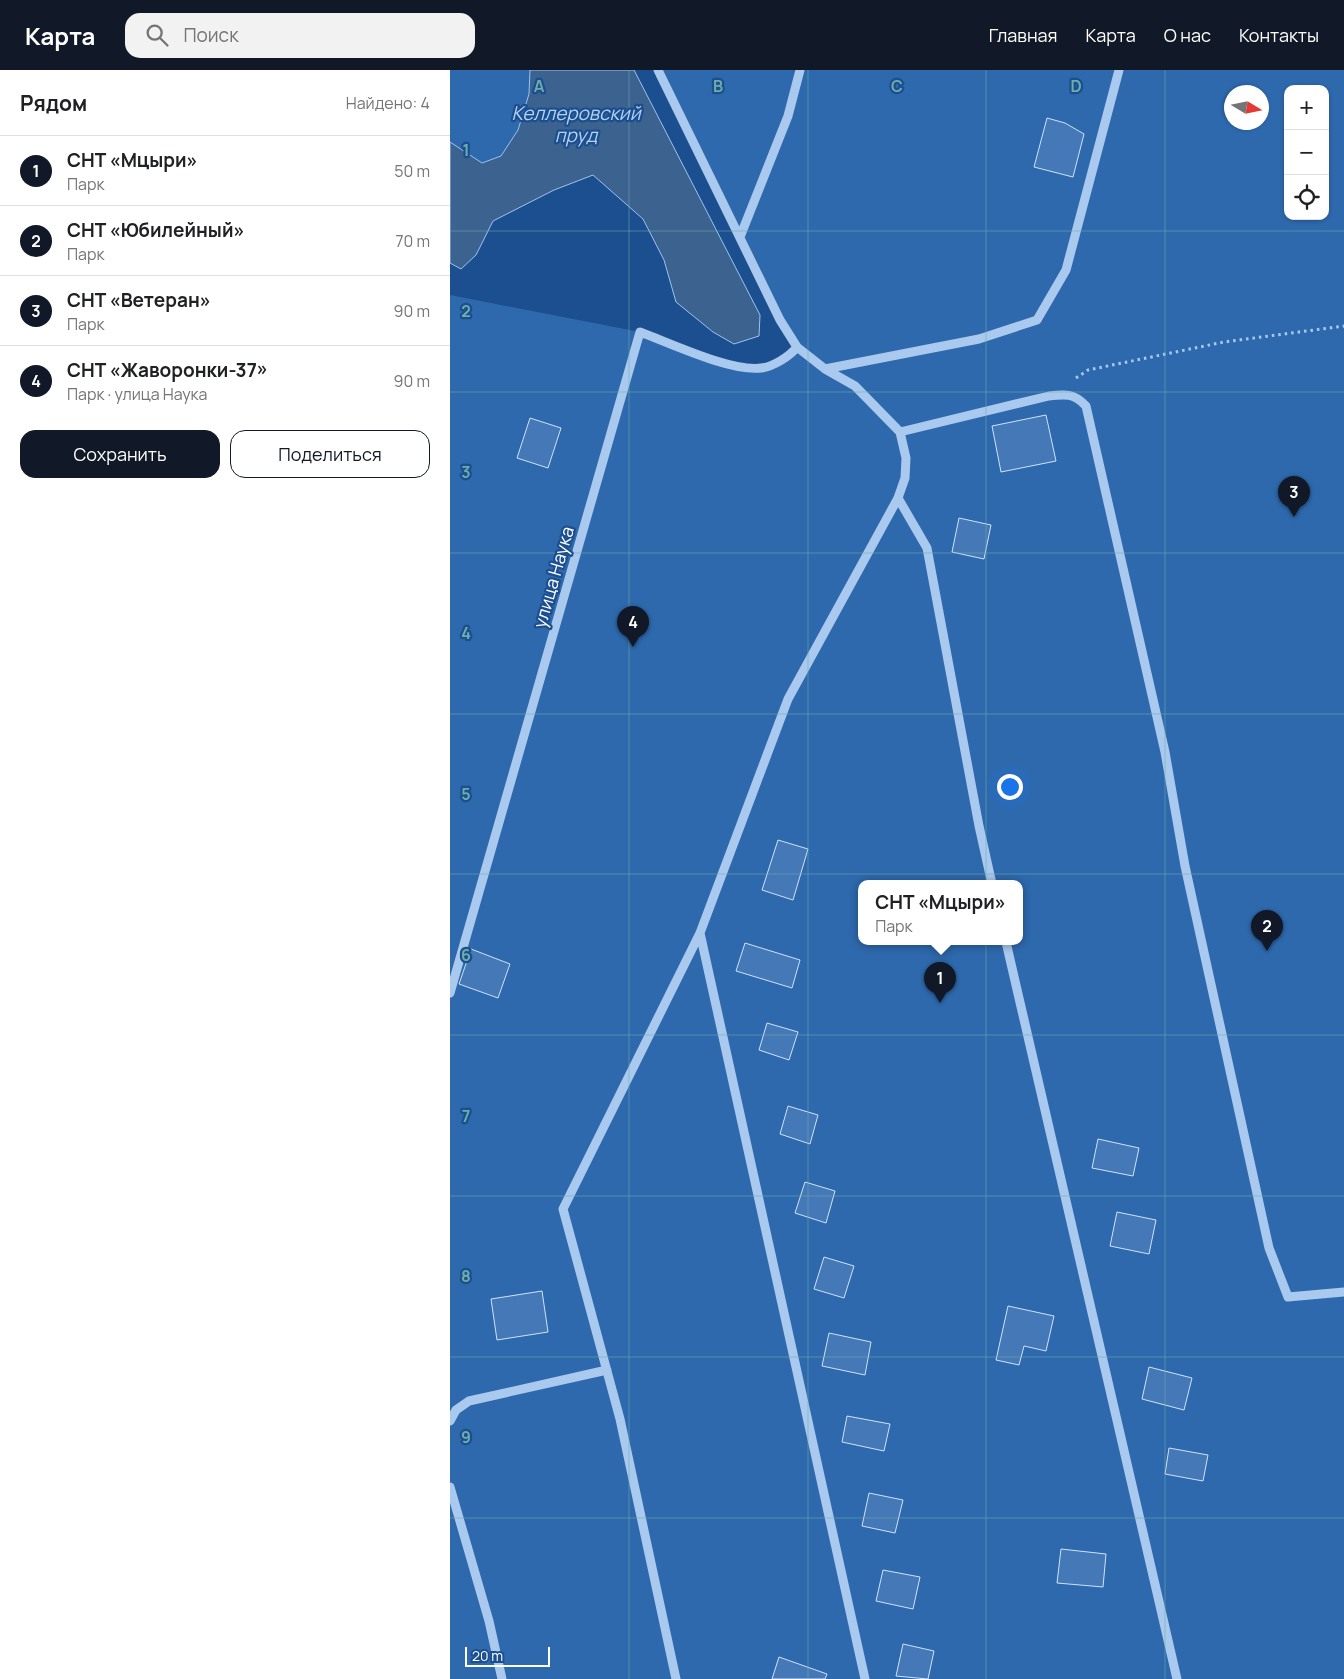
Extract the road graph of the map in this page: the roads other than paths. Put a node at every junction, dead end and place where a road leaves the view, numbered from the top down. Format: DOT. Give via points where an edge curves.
graph roads {
  1 [pos="658,70"];
  2 [pos="800,70"];
  3 [pos="1119,70"];
  4 [pos="740,237"];
  5 [pos="796,347"];
  6 [pos="825,369"];
  7 [pos="900,432"];
  8 [pos="898,498"];
  9 [pos="991,880"];
  10 [pos="700,933"];
  11 [pos="1007,945"];
  12 [pos="450,993"];
  13 [pos="1344,1292"];
  14 [pos="607,1370"];
  15 [pos="450,1421"];
  16 [pos="450,1487"];
  17 [pos="502,1679"];
  18 [pos="676,1679"];
  19 [pos="865,1679"];
  20 [pos="1177,1679"];
  1 -- 4 [label="street"];
  2 -- 4 [label="street" via="788,116"];
  3 -- 6 [label="street" via="1066,270 1037,320 979,339"];
  4 -- 5 [label="street"];
  5 -- 6 [label="street"];
  5 -- 12 [label="street, улица Наука" via="791,354 762,369 725,364 640,332"];
  6 -- 7 [label="street" via="855,386"];
  7 -- 8 [label="street" via="906,458"];
  7 -- 13 [label="street" via="1049,396 1068,394 1078,397 1086,406 1165,752 1185,866 1270,1248 1288,1297"];
  8 -- 9 [label="street" via="927,548"];
  8 -- 10 [label="street" via="788,699"];
  10 -- 14 [label="street" via="563,1209"];
  10 -- 19 [label="street"];
  11 -- 20 [label="street"];
  14 -- 15 [label="street" via="469,1401 456,1410"];
  14 -- 18 [label="street"];
  16 -- 17 [label="street" via="489,1621"];
}
